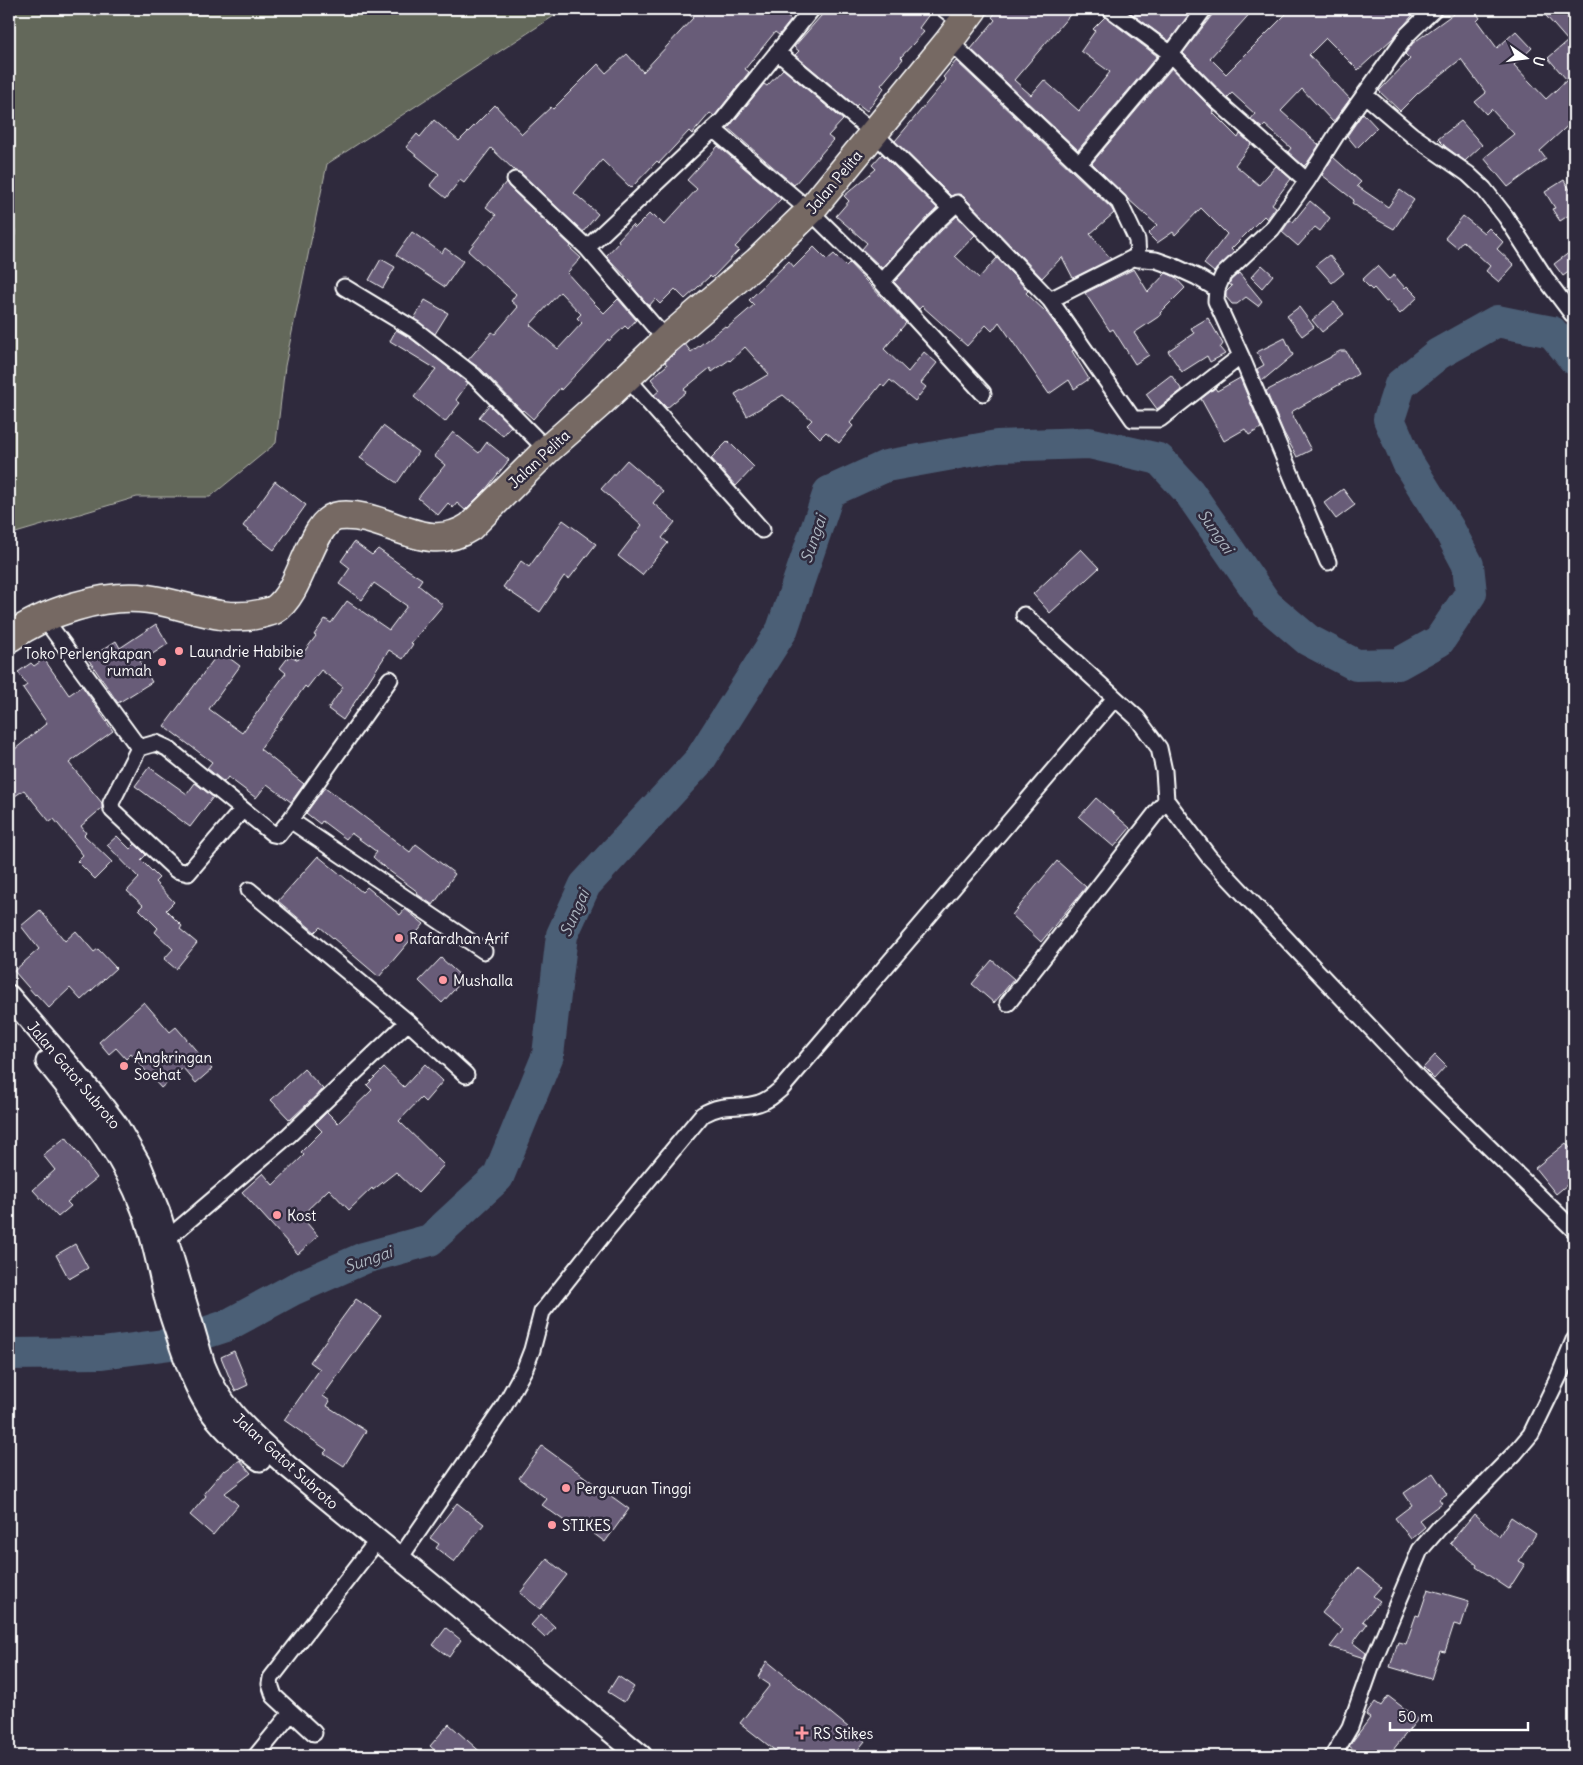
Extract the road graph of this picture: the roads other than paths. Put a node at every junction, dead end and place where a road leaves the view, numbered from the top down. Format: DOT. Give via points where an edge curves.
graph roads {
  1 [pos="812,9"];
  2 [pos="1110,9"];
  3 [pos="1204,9"];
  4 [pos="1434,9"];
  5 [pos="957,20"];
  6 [pos="777,52"];
  7 [pos="1170,54"];
  8 [pos="1365,95"];
  9 [pos="713,129"];
  10 [pos="875,134"];
  11 [pos="1079,164"];
  12 [pos="515,180"];
  13 [pos="1307,181"];
  14 [pos="950,208"];
  15 [pos="810,211"];
  16 [pos="587,248"];
  17 [pos="1138,259"];
  18 [pos="882,282"];
  19 [pos="344,287"];
  20 [pos="1217,290"];
  21 [pos="1050,300"];
  22 [pos="1572,314"];
  23 [pos="666,340"];
  24 [pos="1241,356"];
  25 [pos="627,378"];
  26 [pos="983,393"];
  27 [pos="547,450"];
  28 [pos="762,530"];
  29 [pos="1328,562"];
  30 [pos="1024,615"];
  31 [pos="44,618"];
  32 [pos="9,638"];
  33 [pos="390,679"];
  34 [pos="1115,698"];
  35 [pos="139,748"];
  36 [pos="1166,800"];
  37 [pos="242,810"];
  38 [pos="290,820"];
  39 [pos="249,890"];
  40 [pos="484,951"];
  41 [pos="9,996"];
  42 [pos="1008,1003"];
  43 [pos="9,1015"];
  44 [pos="408,1022"];
  45 [pos="34,1035"];
  46 [pos="466,1075"];
  47 [pos="1574,1230"];
  48 [pos="168,1238"];
  49 [pos="175,1296"];
  50 [pos="1574,1340"];
  51 [pos="198,1372"];
  52 [pos="370,1550"];
  53 [pos="400,1558"];
  54 [pos="292,1713"];
  55 [pos="314,1733"];
  56 [pos="256,1756"];
  57 [pos="622,1756"];
  58 [pos="641,1756"];
  59 [pos="1333,1756"];
  1 -- 6 [label="street"];
  2 -- 7 [label="street"];
  3 -- 7 [label="street"];
  4 -- 8 [label="street" via="1407,35"];
  5 -- 10 [label="highway, Jalan Pelita"];
  5 -- 11 [label="street"];
  6 -- 9 [label="street"];
  6 -- 10 [label="street"];
  7 -- 11 [label="street"];
  7 -- 13 [label="street" via="1218,102"];
  8 -- 13 [label="street"];
  8 -- 22 [label="street" via="1484,189"];
  9 -- 15 [label="street"];
  9 -- 16 [label="street"];
  10 -- 14 [label="street"];
  10 -- 15 [label="highway, Jalan Pelita"];
  11 -- 17 [label="street" via="1119,202 1137,240"];
  12 -- 16 [label="street"];
  13 -- 20 [label="street" via="1272,229 1223,275"];
  14 -- 18 [label="street"];
  14 -- 21 [label="street" via="957,202"];
  15 -- 18 [label="street"];
  15 -- 23 [label="highway, Jalan Pelita" via="757,262"];
  16 -- 23 [label="street"];
  17 -- 20 [label="street" via="1156,260 1173,266"];
  17 -- 21 [label="street" via="1133,258"];
  18 -- 26 [label="street"];
  19 -- 27 [label="street" via="415,330 474,376"];
  20 -- 24 [label="street" via="1216,301"];
  21 -- 24 [label="street" via="1133,419 1160,418"];
  23 -- 25 [label="highway, Jalan Pelita"];
  24 -- 29 [label="street"];
  25 -- 27 [label="highway, Jalan Pelita"];
  25 -- 28 [label="street"];
  27 -- 31 [label="highway, Jalan Pelita" via="470,527 456,534 427,537 353,516 337,516 328,521 314,541 294,588 274,610 256,615 213,615 147,599 113,599 91,602"];
  30 -- 34 [label="street"];
  31 -- 32 [label="highway, Jalan Pelita"];
  31 -- 35 [label="street"];
  33 -- 38 [label="street"];
  34 -- 36 [label="street" via="1138,718 1159,748"];
  34 -- 53 [label="street" via="782,1088 758,1104 714,1108 702,1114 542,1312 525,1368 503,1408"];
  35 -- 37 [label="street" via="156,743 167,748"];
  35 -- 37 [label="street" via="111,803 112,810 176,870 188,874"];
  36 -- 42 [label="street"];
  36 -- 47 [label="street" via="1209,857 1414,1074"];
  37 -- 38 [label="street" via="273,834 278,835"];
  38 -- 40 [label="street"];
  39 -- 44 [label="street"];
  41 -- 45 [label="street, Jalan Gatot Subroto"];
  43 -- 45 [label="street, Jalan Gatot Subroto"];
  44 -- 46 [label="street"];
  44 -- 48 [label="street" via="289,1135"];
  45 -- 48 [label="street, Jalan Gatot Subroto" via="95,1096 117,1125 140,1165"];
  45 -- 49 [label="street, Jalan Gatot Subroto" via="108,1142 130,1180 155,1252"];
  48 -- 49 [label="street, Jalan Gatot Subroto"];
  49 -- 51 [label="street, Jalan Gatot Subroto"];
  50 -- 59 [label="street" via="1531,1434 1420,1550 1350,1726"];
  51 -- 52 [label="street, Jalan Gatot Subroto" via="211,1412 235,1438"];
  51 -- 53 [label="street, Jalan Gatot Subroto" via="211,1382 240,1422 287,1466"];
  52 -- 54 [label="street" via="271,1678 274,1696"];
  52 -- 57 [label="street, Jalan Gatot Subroto"];
  53 -- 58 [label="street, Jalan Gatot Subroto"];
  54 -- 55 [label="street"];
  54 -- 56 [label="street"];
}
